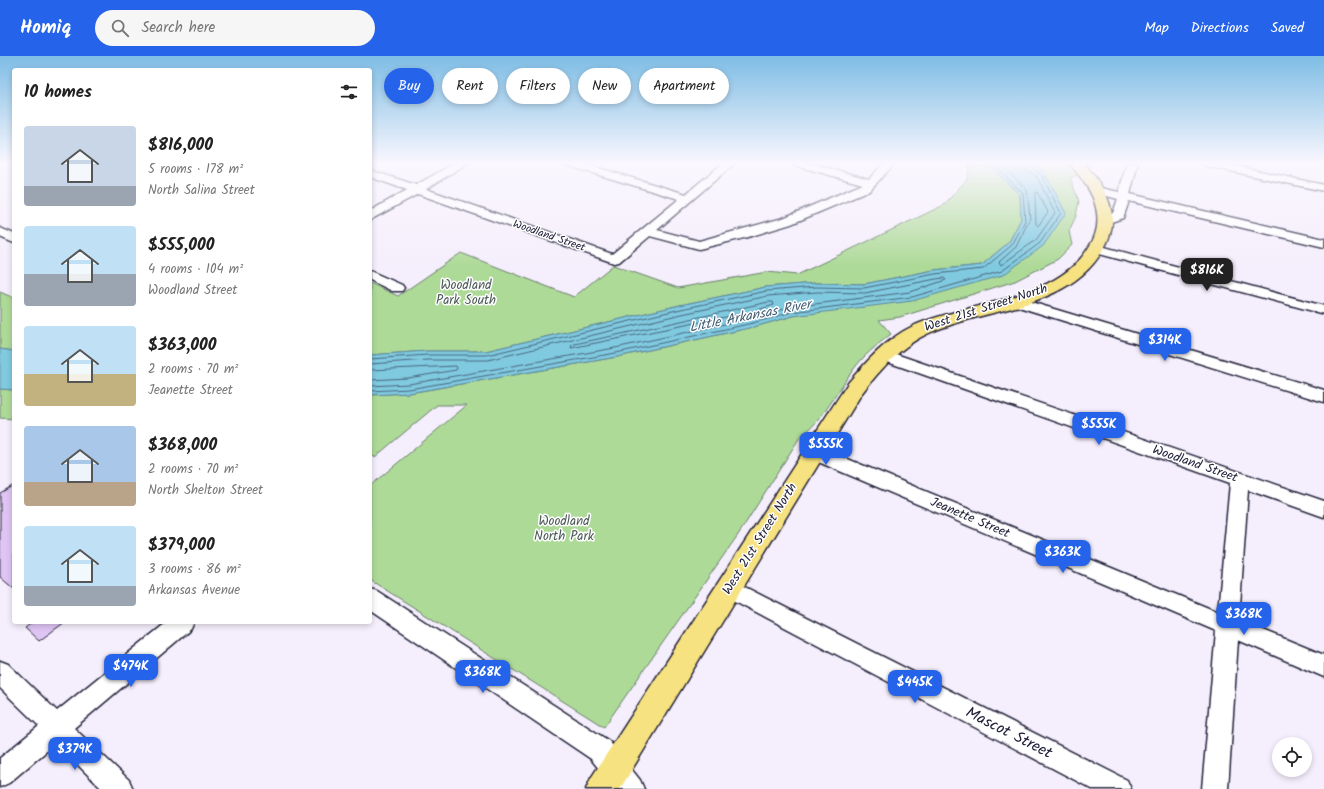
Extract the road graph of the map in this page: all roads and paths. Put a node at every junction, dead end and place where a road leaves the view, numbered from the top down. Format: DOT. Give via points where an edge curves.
graph roads {
  1 [pos="403,197"];
  2 [pos="437,197"];
  3 [pos="845,197"];
  4 [pos="1099,197"];
  5 [pos="1125,197"];
  6 [pos="1130,197"];
  7 [pos="688,198"];
  8 [pos="372,215"];
  9 [pos="1105,220"];
  10 [pos="648,231"];
  11 [pos="0,232"];
  12 [pos="12,239"];
  13 [pos="12,241"];
  14 [pos="1324,243"];
  15 [pos="0,247"];
  16 [pos="1097,249"];
  17 [pos="372,276"];
  18 [pos="397,288"];
  19 [pos="1014,301"];
  20 [pos="1324,310"];
  21 [pos="884,355"];
  22 [pos="1324,396"];
  23 [pos="814,453"];
  24 [pos="1239,480"];
  25 [pos="1324,510"];
  26 [pos="729,588"];
  27 [pos="372,599"];
  28 [pos="181,624"];
  29 [pos="1227,626"];
  30 [pos="1324,666"];
  31 [pos="0,672"];
  32 [pos="56,727"];
  33 [pos="0,774"];
  34 [pos="616,782"];
  35 [pos="120,789"];
  36 [pos="1118,789"];
  37 [pos="1215,789"];
  1 -- 8 [label="street"];
  2 -- 10 [label="street, Woodland Street" via="614,259"];
  3 -- 10 [label="street" via="787,221 709,243 688,243"];
  4 -- 9 [label="main road, West 21st Street North"];
  5 -- 9 [label="street" via="1119,215"];
  6 -- 14 [label="street"];
  7 -- 10 [label="street"];
  9 -- 16 [label="main road, West 21st Street North" via="1104,233"];
  11 -- 12 [label="street"];
  13 -- 15 [label="street"];
  16 -- 19 [label="main road, West 21st Street North" via="1078,271 1057,284"];
  16 -- 20 [label="street"];
  17 -- 18 [label="street"];
  19 -- 21 [label="main road, West 21st Street North" via="921,330 898,342"];
  19 -- 22 [label="street"];
  21 -- 23 [label="main road, West 21st Street North" via="855,388"];
  21 -- 24 [label="street, Woodland Street"];
  23 -- 26 [label="main road, West 21st Street North"];
  23 -- 29 [label="street, Jeanette Street"];
  24 -- 25 [label="street, Woodland Street"];
  24 -- 29 [label="street"];
  26 -- 34 [label="main road, West 21st Street North"];
  26 -- 36 [label="street, Mascot Street"];
  27 -- 34 [label="street" via="600,750"];
  28 -- 32 [label="street"];
  29 -- 30 [label="street, Jeanette Street"];
  29 -- 37 [label="street"];
  31 -- 32 [label="street"];
  32 -- 33 [label="street"];
  32 -- 35 [label="street"];
}
